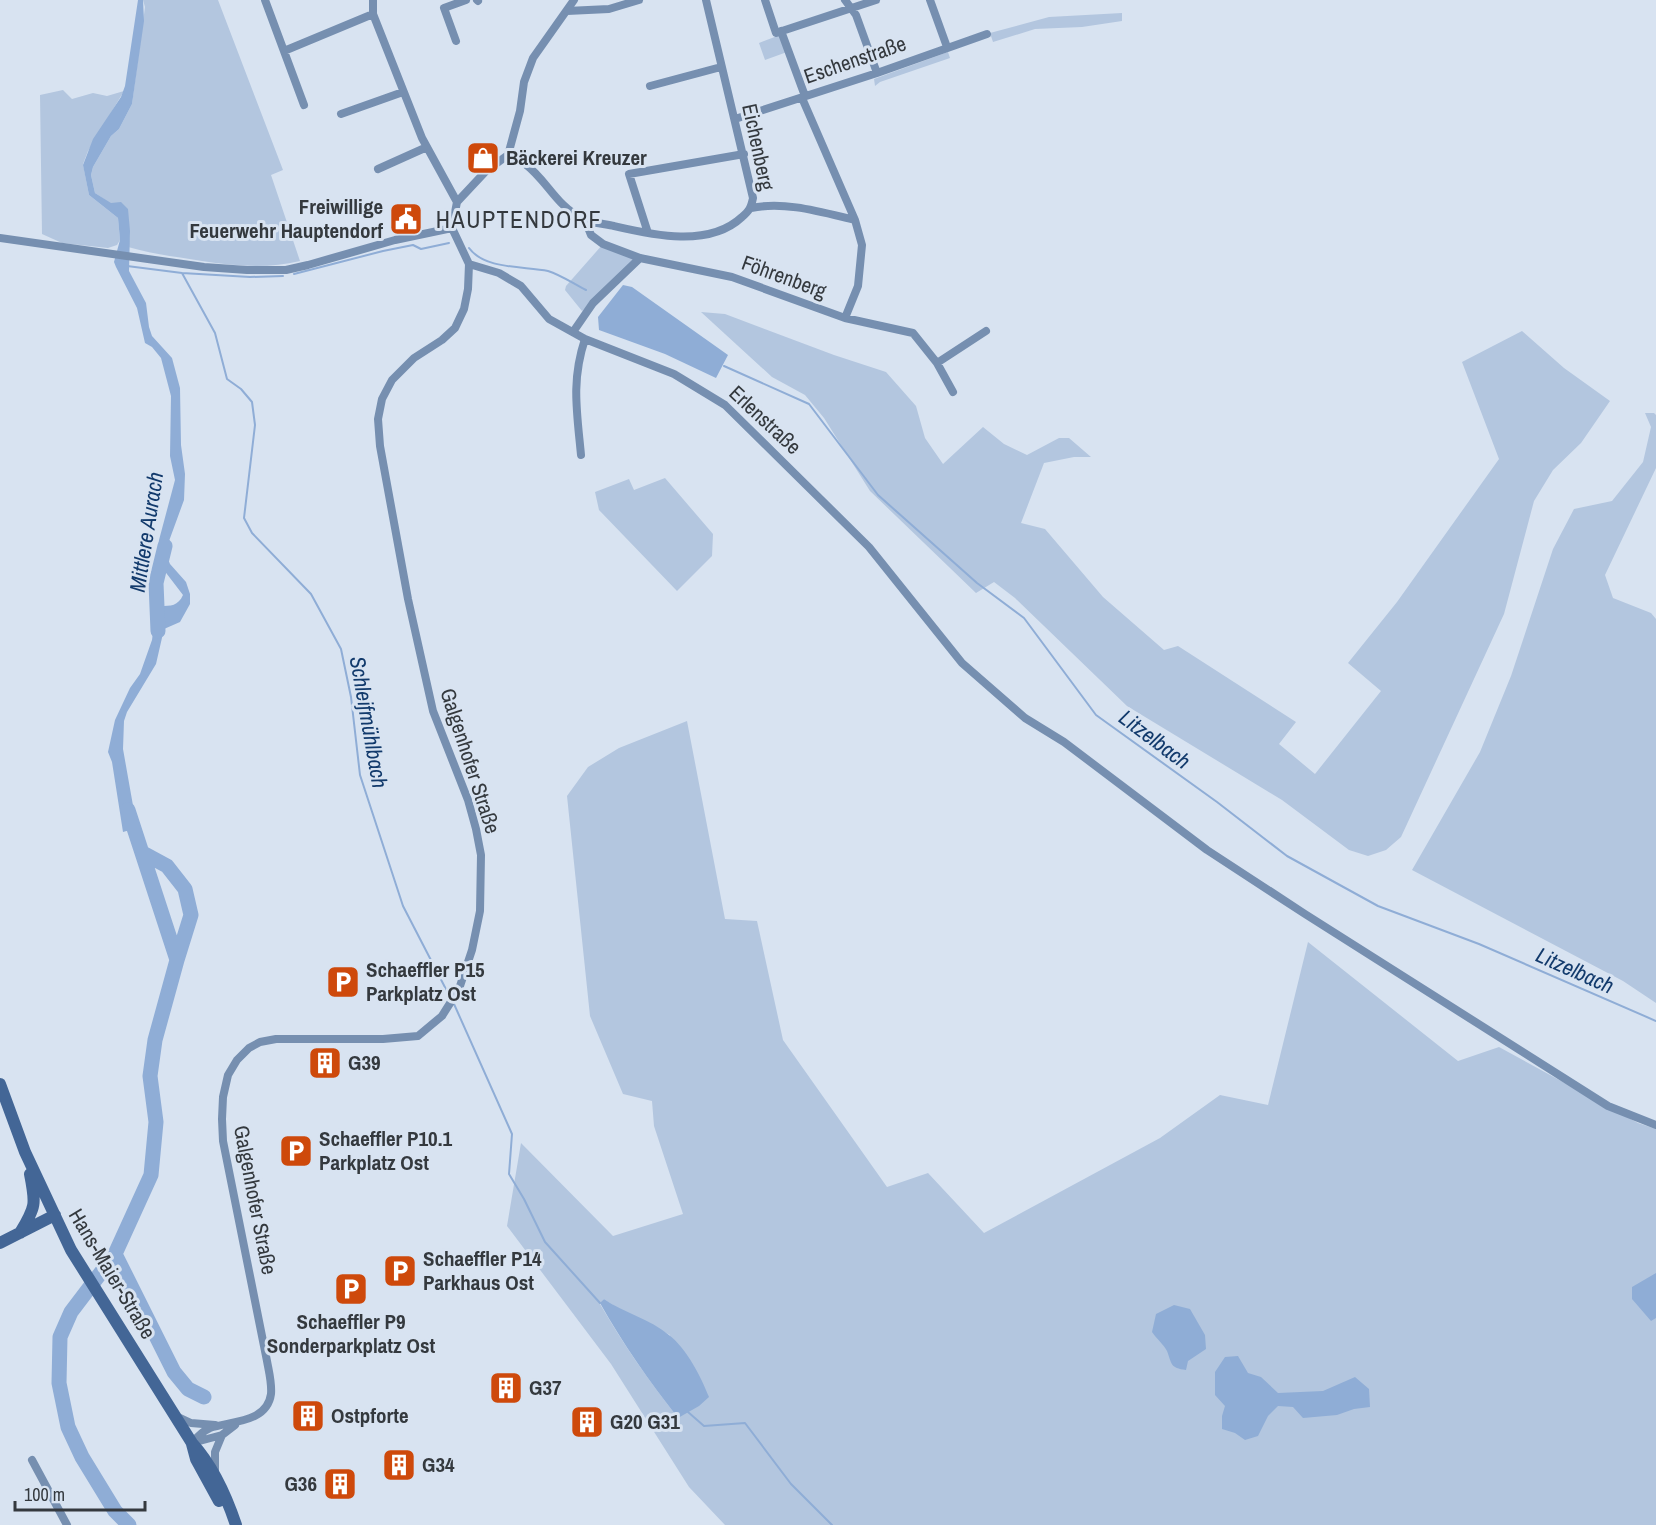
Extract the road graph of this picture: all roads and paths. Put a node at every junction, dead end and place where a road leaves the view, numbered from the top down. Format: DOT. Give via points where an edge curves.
graph roads {
  1 [pos="265,0"];
  2 [pos="374,0"];
  3 [pos="466,0"];
  4 [pos="574,0"];
  5 [pos="639,0"];
  6 [pos="706,0"];
  7 [pos="765,0"];
  8 [pos="845,0"];
  9 [pos="876,0"];
  10 [pos="930,0"];
  11 [pos="452,2"];
  12 [pos="850,9"];
  13 [pos="567,11"];
  14 [pos="373,14"];
  15 [pos="782,31"];
  16 [pos="987,34"];
  17 [pos="456,41"];
  18 [pos="947,47"];
  19 [pos="284,51"];
  20 [pos="721,67"];
  21 [pos="877,73"];
  22 [pos="650,86"];
  23 [pos="403,92"];
  24 [pos="804,97"];
  25 [pos="304,105"];
  26 [pos="341,114"];
  27 [pos="735,119"];
  28 [pos="427,147"];
  29 [pos="744,154"];
  30 [pos="508,155"];
  31 [pos="378,169"];
  32 [pos="457,202"];
  33 [pos="751,208"];
  34 [pos="585,220"];
  35 [pos="855,220"];
  36 [pos="452,228"];
  37 [pos="648,233"];
  38 [pos="0,238"];
  39 [pos="640,258"];
  40 [pos="469,264"];
  41 [pos="845,318"];
  42 [pos="986,331"];
  43 [pos="573,332"];
  44 [pos="585,339"];
  45 [pos="937,363"];
  46 [pos="953,392"];
  47 [pos="581,455"];
  48 [pos="0,1084"];
  49 [pos="1656,1125"];
  50 [pos="25,1152"];
  51 [pos="55,1215"];
  52 [pos="20,1233"];
  53 [pos="0,1243"];
  54 [pos="176,1416"];
  55 [pos="236,1423"];
  56 [pos="221,1425"];
  57 [pos="222,1435"];
  58 [pos="192,1443"];
  59 [pos="32,1460"];
  60 [pos="216,1477"];
  61 [pos="68,1525"];
  62 [pos="235,1525"];
  1 -- 19 [label="street"];
  2 -- 14 [label="street"];
  3 -- 11 [label="street"];
  4 -- 13 [label="street"];
  5 -- 13 [label="street" via="609,9"];
  6 -- 20 [label="street, Eichenberg"];
  7 -- 15 [label="street" via="776,33"];
  8 -- 12 [label="street"];
  9 -- 12 [label="street"];
  10 -- 18 [label="street"];
  11 -- 17 [label="street" via="444,8"];
  12 -- 15 [label="street"];
  12 -- 21 [label="street" via="856,15"];
  13 -- 30 [label="street" via="533,58"];
  14 -- 19 [label="street"];
  14 -- 23 [label="street"];
  15 -- 24 [label="street"];
  16 -- 18 [label="street, Eschenstraße"];
  18 -- 21 [label="street, Eschenstraße"];
  19 -- 25 [label="street"];
  20 -- 22 [label="street"];
  20 -- 27 [label="street, Eichenberg"];
  21 -- 24 [label="street, Eschenstraße"];
  23 -- 26 [label="street"];
  23 -- 28 [label="street"];
  24 -- 27 [label="street, Eschenstraße"];
  24 -- 35 [label="street"];
  27 -- 29 [label="street, Eichenberg"];
  28 -- 31 [label="street"];
  28 -- 32 [label="street"];
  29 -- 33 [label="street, Eichenberg" via="753,198"];
  29 -- 37 [label="street" via="629,174"];
  30 -- 32 [label="street" via="486,171"];
  30 -- 34 [label="street, Eichenberg" via="523,162 562,206"];
  32 -- 36 [label="street"];
  33 -- 35 [label="street" via="767,205"];
  33 -- 37 [label="street, Eichenberg" via="732,226 706,234"];
  34 -- 37 [label="street, Eichenberg"];
  34 -- 39 [label="street, Föhrenberg" via="591,235 603,244"];
  35 -- 41 [label="street" via="862,245 858,286"];
  36 -- 38 [label="street" via="286,270 220,269"];
  36 -- 40 [label="street"];
  39 -- 41 [label="street, Föhrenberg" via="732,277"];
  39 -- 43 [label="street" via="593,303"];
  40 -- 43 [label="street, Erlenstraße" via="499,273 521,286 549,319"];
  40 -- 55 [label="street, Galgenhofer Straße" via="464,309 455,328 392,380 378,419 420,658 433,711 476,829 481,855 480,911 459,989 442,1016 418,1036 260,1042 237,1060 228,1075 222,1108 223,1141 271,1384 266,1407"];
  41 -- 45 [label="street, Föhrenberg" via="913,333"];
  42 -- 45 [label="street"];
  43 -- 44 [label="street, Erlenstraße"];
  44 -- 47 [label="street" via="575,381"];
  44 -- 49 [label="street, Erlenstraße" via="674,374 725,405 869,547 962,663 1025,718 1064,742 1207,850 1305,914 1608,1106"];
  45 -- 46 [label="street, Föhrenberg"];
  48 -- 50 [label="street, Hans-Maier-Straße"];
  50 -- 51 [label="street, Hans-Maier-Straße"];
  50 -- 52 [label="street" via="34,1195 33,1211"];
  51 -- 52 [label="street"];
  51 -- 54 [label="street, Hans-Maier-Straße" via="80,1266"];
  52 -- 53 [label="street"];
  54 -- 56 [label="street, Galgenhofer Straße" via="191,1423"];
  54 -- 58 [label="street, Hans-Maier-Straße"];
  55 -- 56 [label="street, Galgenhofer Straße"];
  55 -- 57 [label="street, Galgenhofer Straße"];
  56 -- 58 [label="street, Galgenhofer Straße" via="205,1431"];
  57 -- 58 [label="street, Galgenhofer Straße"];
  57 -- 60 [label="street" via="214,1455"];
  58 -- 60 [label="street, Hans-Maier-Straße"];
  58 -- 62 [label="street, Hans-Maier-Straße" via="196,1459"];
  59 -- 61 [label="street"];
  60 -- 62 [label="street, Hans-Maier-Straße"];
}
